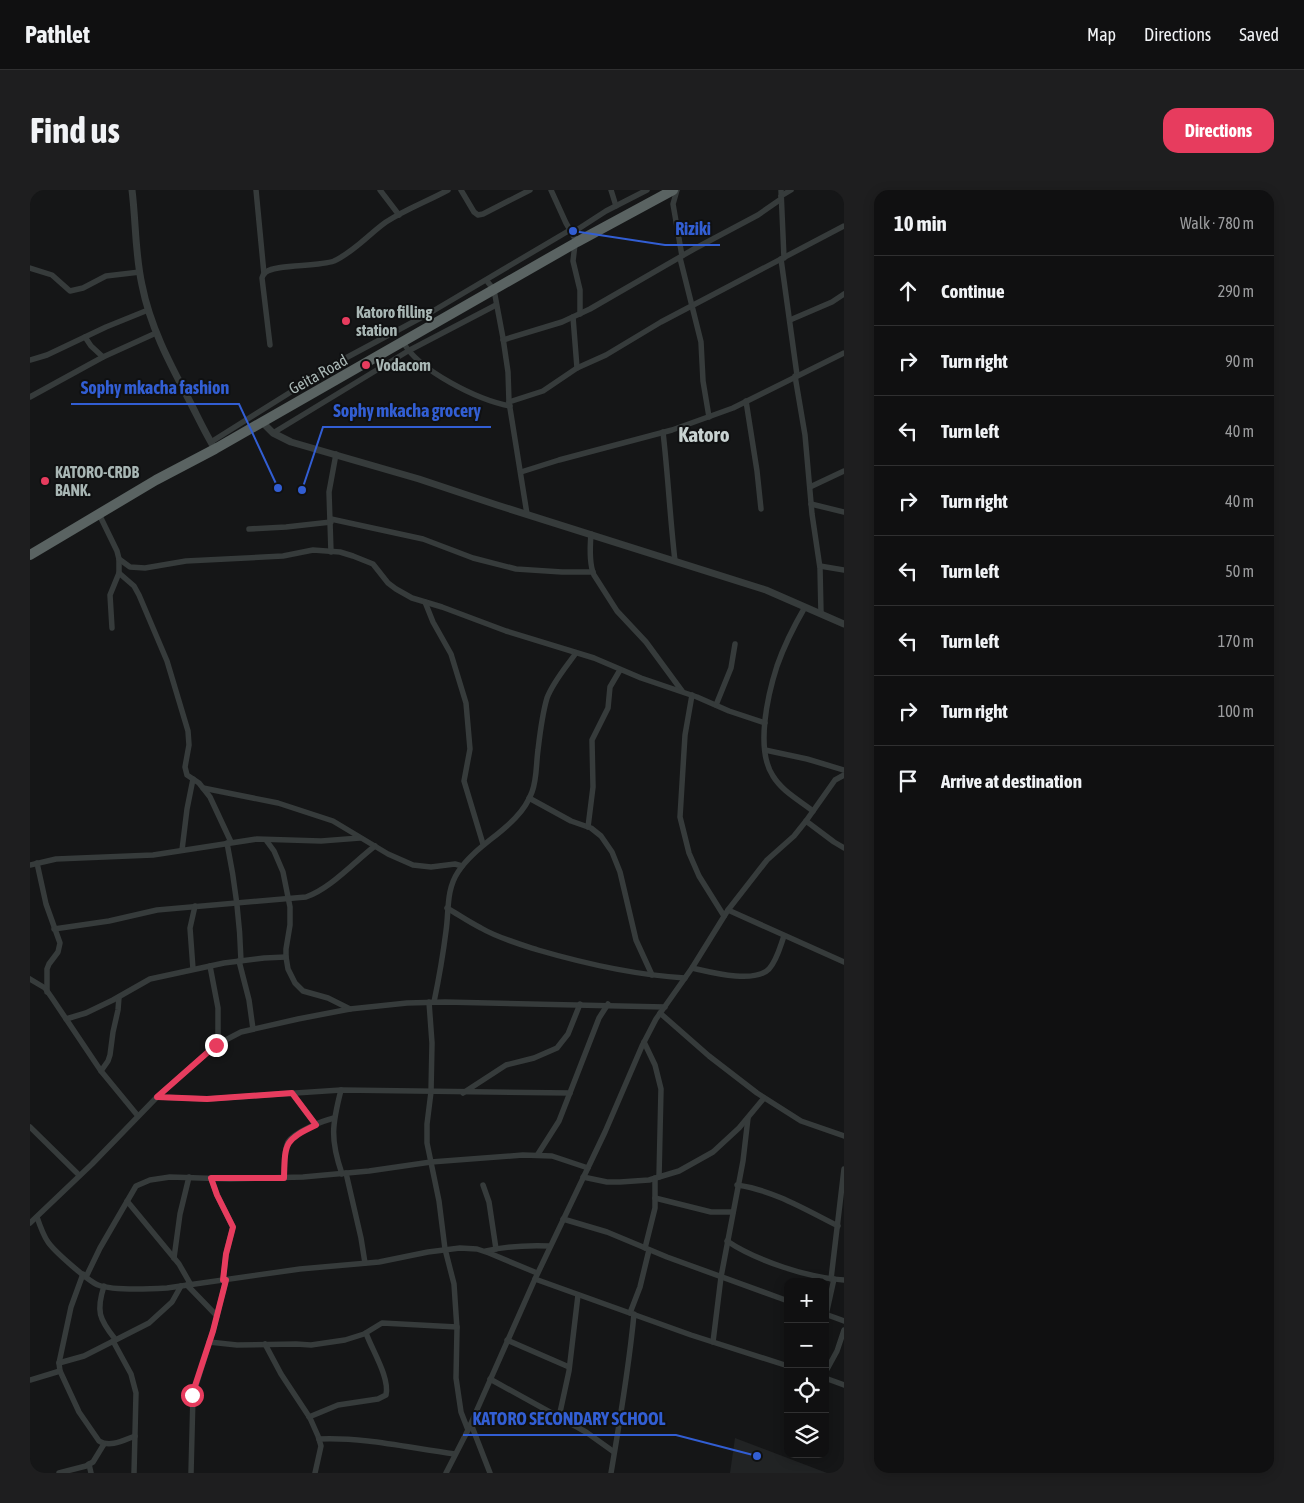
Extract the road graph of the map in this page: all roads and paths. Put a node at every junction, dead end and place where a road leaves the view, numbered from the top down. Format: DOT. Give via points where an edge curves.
graph roads {
  1 [pos="132,190"];
  2 [pos="256,190"];
  3 [pos="380,190"];
  4 [pos="448,190"];
  5 [pos="461,190"];
  6 [pos="530,190"];
  7 [pos="551,190"];
  8 [pos="611,190"];
  9 [pos="647,190"];
  10 [pos="675,190"];
  11 [pos="791,190"];
  12 [pos="781,195"];
  13 [pos="616,206"];
  14 [pos="399,215"];
  15 [pos="844,226"];
  16 [pos="574,237"];
  17 [pos="681,257"];
  18 [pos="782,258"];
  19 [pos="30,268"];
  20 [pos="140,272"];
  21 [pos="264,274"];
  22 [pos="487,280"];
  23 [pos="494,290"];
  24 [pos="844,294"];
  25 [pos="496,305"];
  26 [pos="691,307"];
  27 [pos="148,310"];
  28 [pos="580,314"];
  29 [pos="573,318"];
  30 [pos="790,320"];
  31 [pos="156,334"];
  32 [pos="85,338"];
  33 [pos="503,340"];
  34 [pos="270,344"];
  35 [pos="406,347"];
  36 [pos="844,353"];
  37 [pos="103,357"];
  38 [pos="30,360"];
  39 [pos="577,368"];
  40 [pos="796,376"];
  41 [pos="30,397"];
  42 [pos="746,401"];
  43 [pos="510,404"];
  44 [pos="709,417"];
  45 [pos="262,422"];
  46 [pos="664,432"];
  47 [pos="273,433"];
  48 [pos="213,446"];
  49 [pos="336,454"];
  50 [pos="844,471"];
  51 [pos="521,472"];
  52 [pos="810,487"];
  53 [pos="812,504"];
  54 [pos="761,509"];
  55 [pos="844,512"];
  56 [pos="99,514"];
  57 [pos="527,514"];
  58 [pos="331,520"];
  59 [pos="249,529"];
  60 [pos="591,534"];
  61 [pos="331,552"];
  62 [pos="30,555"];
  63 [pos="119,559"];
  64 [pos="675,561"];
  65 [pos="820,566"];
  66 [pos="844,570"];
  67 [pos="592,572"];
  68 [pos="119,573"];
  69 [pos="425,602"];
  70 [pos="805,607"];
  71 [pos="821,614"];
  72 [pos="844,624"];
  73 [pos="112,628"];
  74 [pos="735,644"];
  75 [pos="576,653"];
  76 [pos="620,670"];
  77 [pos="683,692"];
  78 [pos="692,695"];
  79 [pos="716,705"];
  80 [pos="765,723"];
  81 [pos="765,750"];
  82 [pos="844,770"];
  83 [pos="844,775"];
  84 [pos="193,779"];
  85 [pos="203,788"];
  86 [pos="529,798"];
  87 [pos="813,811"];
  88 [pos="806,821"];
  89 [pos="588,827"];
  90 [pos="360,838"];
  91 [pos="266,840"];
  92 [pos="229,843"];
  93 [pos="483,844"];
  94 [pos="375,846"];
  95 [pos="844,848"];
  96 [pos="182,850"];
  97 [pos="33,864"];
  98 [pos="462,866"];
  99 [pos="288,898"];
  100 [pos="236,903"];
  101 [pos="195,906"];
  102 [pos="448,908"];
  103 [pos="726,913"];
  104 [pos="54,929"];
  105 [pos="784,936"];
  106 [pos="286,957"];
  107 [pos="240,961"];
  108 [pos="844,962"];
  109 [pos="210,966"];
  110 [pos="692,968"];
  111 [pos="192,969"];
  112 [pos="652,974"];
  113 [pos="685,978"];
  114 [pos="30,980"];
  115 [pos="47,992"];
  116 [pos="118,997"];
  117 [pos="432,1002"];
  118 [pos="580,1004"];
  119 [pos="608,1004"];
  120 [pos="665,1007"];
  121 [pos="350,1009"];
  122 [pos="660,1013"];
  123 [pos="66,1019"];
  124 [pos="253,1029"];
  125 [pos="644,1042"];
  126 [pos="218,1044"];
  127 [pos="101,1071"];
  128 [pos="341,1090"];
  129 [pos="431,1092"];
  130 [pos="292,1093"];
  131 [pos="463,1093"];
  132 [pos="570,1093"];
  133 [pos="157,1097"];
  134 [pos="764,1098"];
  135 [pos="138,1116"];
  136 [pos="334,1118"];
  137 [pos="748,1118"];
  138 [pos="316,1125"];
  139 [pos="30,1127"];
  140 [pos="844,1136"];
  141 [pos="538,1154"];
  142 [pos="431,1162"];
  143 [pos="588,1168"];
  144 [pos="844,1169"];
  145 [pos="344,1173"];
  146 [pos="79,1175"];
  147 [pos="189,1177"];
  148 [pos="584,1177"];
  149 [pos="211,1178"];
  150 [pos="284,1178"];
  151 [pos="657,1178"];
  152 [pos="483,1184"];
  153 [pos="737,1185"];
  154 [pos="655,1198"];
  155 [pos="127,1201"];
  156 [pos="733,1212"];
  157 [pos="37,1217"];
  158 [pos="563,1219"];
  159 [pos="30,1223"];
  160 [pos="838,1226"];
  161 [pos="727,1241"];
  162 [pos="550,1246"];
  163 [pos="445,1249"];
  164 [pos="496,1249"];
  165 [pos="647,1249"];
  166 [pos="484,1251"];
  167 [pos="174,1258"];
  168 [pos="365,1263"];
  169 [pos="84,1275"];
  170 [pos="536,1276"];
  171 [pos="721,1277"];
  172 [pos="833,1279"];
  173 [pos="224,1280"];
  174 [pos="844,1280"];
  175 [pos="187,1285"];
  176 [pos="104,1286"];
  177 [pos="578,1295"];
  178 [pos="829,1299"];
  179 [pos="784,1300"];
  180 [pos="632,1313"];
  181 [pos="829,1315"];
  182 [pos="217,1316"];
  183 [pos="844,1321"];
  184 [pos="457,1327"];
  185 [pos="844,1330"];
  186 [pos="366,1333"];
  187 [pos="114,1340"];
  188 [pos="507,1340"];
  189 [pos="209,1342"];
  190 [pos="713,1342"];
  191 [pos="265,1344"];
  192 [pos="59,1363"];
  193 [pos="784,1365"];
  194 [pos="569,1367"];
  195 [pos="828,1368"];
  196 [pos="60,1371"];
  197 [pos="490,1379"];
  198 [pos="829,1379"];
  199 [pos="30,1380"];
  200 [pos="844,1385"];
  201 [pos="309,1417"];
  202 [pos="559,1418"];
  203 [pos="470,1427"];
  204 [pos="135,1436"];
  205 [pos="319,1439"];
  206 [pos="104,1444"];
  207 [pos="614,1452"];
  208 [pos="455,1454"];
  209 [pos="89,1464"];
  210 [pos="59,1473"];
  211 [pos="91,1473"];
  212 [pos="134,1473"];
  213 [pos="191,1473"];
  214 [pos="315,1473"];
  215 [pos="446,1473"];
  216 [pos="490,1473"];
  217 [pos="611,1473"];
  1 -- 20 [label="street"];
  2 -- 21 [label="street"];
  3 -- 14 [label="street"];
  4 -- 14 [label="street"];
  5 -- 6 [label="street" via="478,215"];
  7 -- 16 [label="street"];
  8 -- 13 [label="street"];
  9 -- 13 [label="street"];
  10 -- 16 [label="highway, Geita Road"];
  10 -- 17 [label="street" via="673,204"];
  11 -- 12 [label="street"];
  12 -- 17 [label="street" via="758,215"];
  12 -- 18 [label="street"];
  13 -- 16 [label="street"];
  14 -- 21 [label="street" via="333,261 274,268"];
  15 -- 18 [label="street"];
  16 -- 22 [label="street"];
  16 -- 23 [label="highway, Geita Road"];
  16 -- 28 [label="street" via="573,261 580,290"];
  17 -- 26 [label="street"];
  17 -- 28 [label="street"];
  18 -- 26 [label="street"];
  18 -- 30 [label="street"];
  19 -- 20 [label="street" via="52,275 70,290 83,288 106,276"];
  20 -- 27 [label="street"];
  21 -- 34 [label="street"];
  22 -- 23 [label="street"];
  22 -- 48 [label="street" via="342,360"];
  23 -- 25 [label="street"];
  23 -- 35 [label="highway, Geita Road"];
  24 -- 30 [label="street"];
  25 -- 33 [label="street"];
  25 -- 35 [label="street"];
  26 -- 39 [label="street"];
  26 -- 44 [label="street" via="700,342"];
  27 -- 31 [label="street"];
  27 -- 32 [label="street"];
  28 -- 29 [label="street"];
  29 -- 33 [label="street"];
  29 -- 39 [label="street"];
  30 -- 40 [label="street"];
  31 -- 37 [label="street"];
  31 -- 48 [label="street"];
  32 -- 37 [label="street"];
  32 -- 38 [label="street"];
  33 -- 43 [label="street"];
  35 -- 43 [label="street" via="420,363 454,385 483,400"];
  35 -- 45 [label="highway, Geita Road"];
  35 -- 47 [label="street"];
  36 -- 40 [label="street"];
  37 -- 41 [label="street"];
  39 -- 43 [label="street" via="543,391"];
  40 -- 42 [label="street"];
  40 -- 52 [label="street"];
  42 -- 44 [label="street"];
  42 -- 54 [label="street"];
  43 -- 51 [label="street"];
  44 -- 46 [label="street"];
  45 -- 47 [label="street"];
  45 -- 48 [label="highway, Geita Road"];
  46 -- 51 [label="street"];
  46 -- 64 [label="street"];
  47 -- 49 [label="street" via="291,442"];
  48 -- 56 [label="highway, Geita Road"];
  49 -- 57 [label="street"];
  49 -- 58 [label="street" via="329,492"];
  50 -- 52 [label="street"];
  51 -- 57 [label="street"];
  52 -- 53 [label="street"];
  53 -- 55 [label="street"];
  53 -- 65 [label="street"];
  56 -- 62 [label="highway, Geita Road"];
  56 -- 63 [label="street"];
  57 -- 60 [label="street"];
  58 -- 59 [label="street"];
  58 -- 61 [label="street"];
  58 -- 67 [label="street" via="423,539 516,570"];
  60 -- 64 [label="street"];
  60 -- 67 [label="street"];
  61 -- 63 [label="street" via="313,550 238,560 205,559 145,568 130,567"];
  61 -- 69 [label="street" via="373,564 396,589"];
  63 -- 68 [label="street"];
  64 -- 70 [label="street" via="766,590"];
  65 -- 66 [label="street"];
  65 -- 71 [label="street"];
  67 -- 77 [label="street" via="617,610 646,642"];
  68 -- 73 [label="street" via="110,595"];
  68 -- 84 [label="street" via="139,595 167,661 188,731 186,772"];
  69 -- 75 [label="street"];
  69 -- 93 [label="street" via="451,654 466,703 470,749 464,781"];
  70 -- 71 [label="street"];
  70 -- 80 [label="street" via="776,667"];
  71 -- 72 [label="street"];
  74 -- 79 [label="street" via="731,668"];
  75 -- 76 [label="street"];
  75 -- 86 [label="street" via="548,696"];
  76 -- 77 [label="street"];
  76 -- 89 [label="street" via="610,687 608,708 592,740 593,787"];
  77 -- 78 [label="street"];
  78 -- 79 [label="street"];
  78 -- 103 [label="street" via="685,734 680,817 699,876"];
  79 -- 80 [label="street"];
  80 -- 81 [label="street"];
  81 -- 82 [label="street"];
  81 -- 87 [label="street" via="772,774 778,782"];
  83 -- 87 [label="street" via="835,780"];
  84 -- 85 [label="street"];
  84 -- 96 [label="street"];
  85 -- 90 [label="street" via="296,808 333,821"];
  85 -- 92 [label="street" via="222,821"];
  86 -- 89 [label="street"];
  86 -- 93 [label="street" via="509,824"];
  87 -- 88 [label="street"];
  88 -- 95 [label="street"];
  88 -- 103 [label="street" via="767,860"];
  89 -- 112 [label="street" via="601,836 612,852 636,940"];
  90 -- 91 [label="street"];
  90 -- 94 [label="street"];
  91 -- 92 [label="street"];
  91 -- 99 [label="street" via="280,861"];
  92 -- 96 [label="street"];
  92 -- 100 [label="street"];
  93 -- 98 [label="street"];
  94 -- 98 [label="street" via="413,865"];
  94 -- 99 [label="street" via="313,895"];
  96 -- 97 [label="street" via="130,857 56,859"];
  97 -- 104 [label="street"];
  98 -- 102 [label="street" via="451,888"];
  99 -- 100 [label="street"];
  99 -- 106 [label="street" via="290,925"];
  100 -- 101 [label="street"];
  100 -- 107 [label="street"];
  101 -- 104 [label="street"];
  101 -- 111 [label="street" via="190,928"];
  102 -- 112 [label="street" via="481,928 532,948 591,964"];
  102 -- 117 [label="street"];
  103 -- 105 [label="street"];
  103 -- 110 [label="street"];
  104 -- 115 [label="street" via="60,946 49,964"];
  105 -- 108 [label="street"];
  105 -- 110 [label="street" via="775,960 763,973 750,976"];
  106 -- 107 [label="street"];
  106 -- 121 [label="street" via="288,969 299,988"];
  107 -- 109 [label="street"];
  107 -- 124 [label="street"];
  109 -- 111 [label="street"];
  109 -- 126 [label="street" via="218,1008"];
  110 -- 113 [label="street"];
  111 -- 116 [label="street" via="150,979"];
  112 -- 113 [label="street"];
  113 -- 120 [label="street"];
  114 -- 115 [label="street"];
  115 -- 123 [label="street"];
  116 -- 123 [label="street"];
  116 -- 127 [label="street" via="110,1055"];
  117 -- 118 [label="street"];
  117 -- 121 [label="street"];
  117 -- 129 [label="street"];
  118 -- 119 [label="street"];
  118 -- 131 [label="street" via="568,1034 557,1048 506,1065"];
  119 -- 120 [label="street"];
  119 -- 132 [label="street" via="599,1018"];
  120 -- 122 [label="street"];
  121 -- 124 [label="street"];
  122 -- 125 [label="street"];
  122 -- 134 [label="street"];
  123 -- 127 [label="street"];
  124 -- 126 [label="street"];
  125 -- 143 [label="street"];
  125 -- 151 [label="street" via="655,1065 660,1089"];
  126 -- 133 [label="street"];
  127 -- 135 [label="street"];
  128 -- 129 [label="street"];
  128 -- 130 [label="street"];
  128 -- 136 [label="street"];
  129 -- 131 [label="street"];
  129 -- 142 [label="street" via="427,1143"];
  130 -- 133 [label="street" via="207,1099"];
  130 -- 138 [label="street"];
  131 -- 132 [label="street"];
  132 -- 141 [label="street"];
  133 -- 135 [label="street"];
  134 -- 137 [label="street"];
  134 -- 140 [label="street" via="800,1121"];
  135 -- 146 [label="street"];
  136 -- 138 [label="street"];
  136 -- 145 [label="street" via="333,1143"];
  137 -- 151 [label="street" via="712,1152 679,1171"];
  137 -- 153 [label="street"];
  138 -- 150 [label="street" via="288,1143"];
  139 -- 146 [label="street"];
  141 -- 142 [label="street"];
  141 -- 143 [label="street"];
  142 -- 145 [label="street"];
  142 -- 163 [label="street"];
  143 -- 148 [label="street"];
  144 -- 160 [label="street"];
  145 -- 150 [label="street"];
  145 -- 168 [label="street"];
  146 -- 157 [label="street"];
  147 -- 149 [label="street"];
  147 -- 155 [label="street" via="143,1182 136,1186"];
  147 -- 167 [label="street"];
  148 -- 151 [label="street" via="607,1182"];
  148 -- 158 [label="street"];
  149 -- 150 [label="street"];
  149 -- 173 [label="street" via="233,1227"];
  151 -- 154 [label="street"];
  152 -- 164 [label="street"];
  153 -- 156 [label="street"];
  153 -- 160 [label="street" via="774,1195"];
  154 -- 156 [label="street" via="711,1212"];
  154 -- 165 [label="street"];
  155 -- 167 [label="street"];
  155 -- 169 [label="street"];
  156 -- 161 [label="street"];
  157 -- 159 [label="street"];
  157 -- 169 [label="street" via="51,1247"];
  158 -- 162 [label="street"];
  158 -- 165 [label="street" via="607,1232"];
  160 -- 172 [label="street"];
  161 -- 171 [label="street"];
  161 -- 172 [label="street" via="756,1258"];
  162 -- 164 [label="street" via="522,1245"];
  162 -- 170 [label="street"];
  163 -- 166 [label="street"];
  163 -- 168 [label="street"];
  163 -- 184 [label="street" via="454,1284"];
  164 -- 166 [label="street"];
  165 -- 171 [label="street"];
  165 -- 180 [label="street"];
  166 -- 170 [label="street"];
  167 -- 175 [label="street"];
  168 -- 173 [label="street"];
  169 -- 176 [label="street"];
  169 -- 192 [label="street" via="71,1307"];
  170 -- 177 [label="street"];
  170 -- 188 [label="street"];
  171 -- 179 [label="street"];
  171 -- 190 [label="street"];
  172 -- 174 [label="street"];
  172 -- 178 [label="street"];
  173 -- 175 [label="street"];
  173 -- 182 [label="street"];
  175 -- 176 [label="street" via="150,1289"];
  175 -- 182 [label="street"];
  175 -- 187 [label="street" via="149,1323"];
  176 -- 187 [label="street" via="100,1298 101,1321"];
  177 -- 180 [label="street"];
  177 -- 194 [label="street"];
  180 -- 190 [label="street"];
  180 -- 207 [label="street" via="631,1347"];
  181 -- 183 [label="street"];
  182 -- 189 [label="street"];
  184 -- 186 [label="street" via="389,1322"];
  184 -- 203 [label="street" via="456,1378 461,1412"];
  185 -- 195 [label="street"];
  186 -- 191 [label="street" via="311,1346"];
  186 -- 201 [label="street" via="386,1383 386,1395 378,1400 338,1405"];
  187 -- 192 [label="street" via="84,1356"];
  187 -- 204 [label="street" via="131,1374 136,1393"];
  188 -- 194 [label="street"];
  188 -- 197 [label="street"];
  189 -- 191 [label="street"];
  189 -- 213 [label="street" via="192,1395"];
  190 -- 193 [label="street"];
  191 -- 201 [label="street"];
  192 -- 196 [label="street"];
  194 -- 202 [label="street"];
  196 -- 199 [label="street"];
  196 -- 206 [label="street" via="86,1424"];
  197 -- 202 [label="street"];
  197 -- 203 [label="street"];
  198 -- 200 [label="street"];
  201 -- 205 [label="street"];
  202 -- 207 [label="street"];
  203 -- 208 [label="street"];
  203 -- 216 [label="street"];
  204 -- 206 [label="street"];
  204 -- 212 [label="street"];
  205 -- 208 [label="street" via="367,1440"];
  205 -- 214 [label="street"];
  206 -- 209 [label="street"];
  207 -- 217 [label="street"];
  208 -- 215 [label="street"];
  209 -- 210 [label="street"];
  209 -- 211 [label="street"];
}
